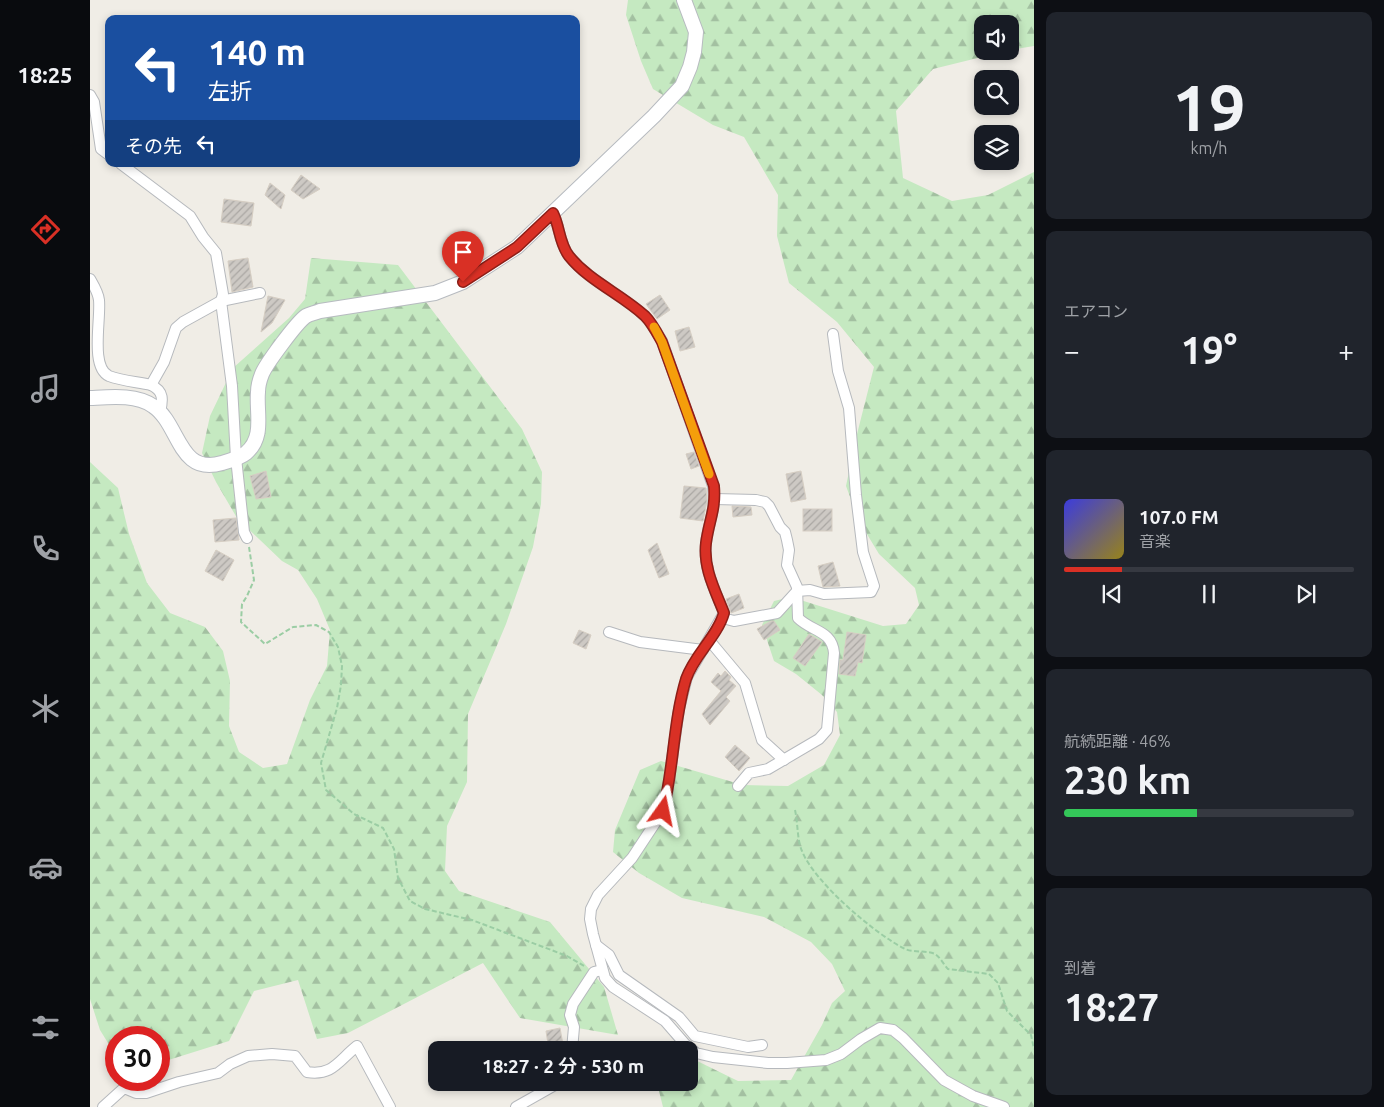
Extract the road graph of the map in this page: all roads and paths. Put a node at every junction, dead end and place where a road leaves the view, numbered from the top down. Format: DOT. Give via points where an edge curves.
graph roads {
  1 [pos="684,0"];
  2 [pos="90,95"];
  3 [pos="105,152"];
  4 [pos="125,167"];
  5 [pos="553,213"];
  6 [pos="90,279"];
  7 [pos="260,292"];
  8 [pos="222,301"];
  9 [pos="833,334"];
  10 [pos="151,385"];
  11 [pos="90,398"];
  12 [pos="160,412"];
  13 [pos="236,458"];
  14 [pos="715,499"];
  15 [pos="247,538"];
  16 [pos="797,590"];
  17 [pos="723,618"];
  18 [pos="608,632"];
  19 [pos="709,640"];
  20 [pos="703,650"];
  21 [pos="784,760"];
  22 [pos="738,786"];
  23 [pos="795,810"];
  24 [pos="596,945"];
  25 [pos="598,971"];
  26 [pos="573,1041"];
  27 [pos="762,1045"];
  28 [pos="1034,1049"];
  29 [pos="545,1091"];
  30 [pos="103,1107"];
  31 [pos="390,1107"];
  32 [pos="516,1107"];
  33 [pos="1004,1107"];
  1 -- 5 [label="main road" via="696,32 694,52 682,86"];
  2 -- 3 [label="street" via="94,102 101,149"];
  4 -- 8 [label="street" via="190,216 216,252"];
  5 -- 13 [label="main road" via="517,247 463,282 435,293 320,311 305,317 262,373 258,391 257,440 246,454"];
  5 -- 14 [label="street" via="562,244 579,267 645,316 655,328 714,486"];
  6 -- 10 [label="street" via="99,302 97,362 102,372"];
  7 -- 8 [label="street"];
  8 -- 10 [label="street" via="176,328 164,362"];
  8 -- 13 [label="street"];
  9 -- 16 [label="street" via="838,371 849,408 863,552 874,586 871,592 858,594"];
  10 -- 12 [label="street" via="162,393"];
  11 -- 12 [label="main road" via="136,399"];
  12 -- 13 [label="main road" via="187,456 198,464 214,465"];
  13 -- 15 [label="street"];
  14 -- 16 [label="street" via="756,500 769,506 785,532 787,565"];
  14 -- 17 [label="street" via="706,558"];
  15 -- 25 [label="path" via="254,580 242,604 241,622 266,644 293,627 316,625 329,632 338,646 341,685 321,763 326,790 354,814 383,828 394,849 398,878 410,901 425,909 472,920"];
  16 -- 17 [label="street" via="777,613 734,621"];
  16 -- 21 [label="street" via="798,618 833,643 829,721 827,730 819,739"];
  17 -- 19 [label="street"];
  18 -- 20 [label="street" via="640,642"];
  19 -- 20 [label="street"];
  19 -- 21 [label="street" via="746,683 762,740"];
  20 -- 24 [label="street" via="687,677 679,709 663,811 632,858 595,899 590,919"];
  21 -- 22 [label="street" via="749,774"];
  23 -- 28 [label="path" via="802,851 810,867 825,884 859,916 906,950 935,954 948,969 989,974 998,983 1007,1011 1031,1035"];
  24 -- 25 [label="street"];
  24 -- 27 [label="street" via="609,955 619,975 679,1017 695,1036 748,1047"];
  25 -- 26 [label="street" via="573,1004 570,1015 574,1027"];
  25 -- 33 [label="street" via="613,987 665,1021 696,1053 768,1063 826,1060 880,1028 893,1030 944,1080 973,1096"];
  29 -- 32 [label="street"];
  30 -- 31 [label="street" via="124,1088 146,1093 218,1073 248,1056 295,1056 307,1072 318,1074 330,1071 358,1046"];
}
